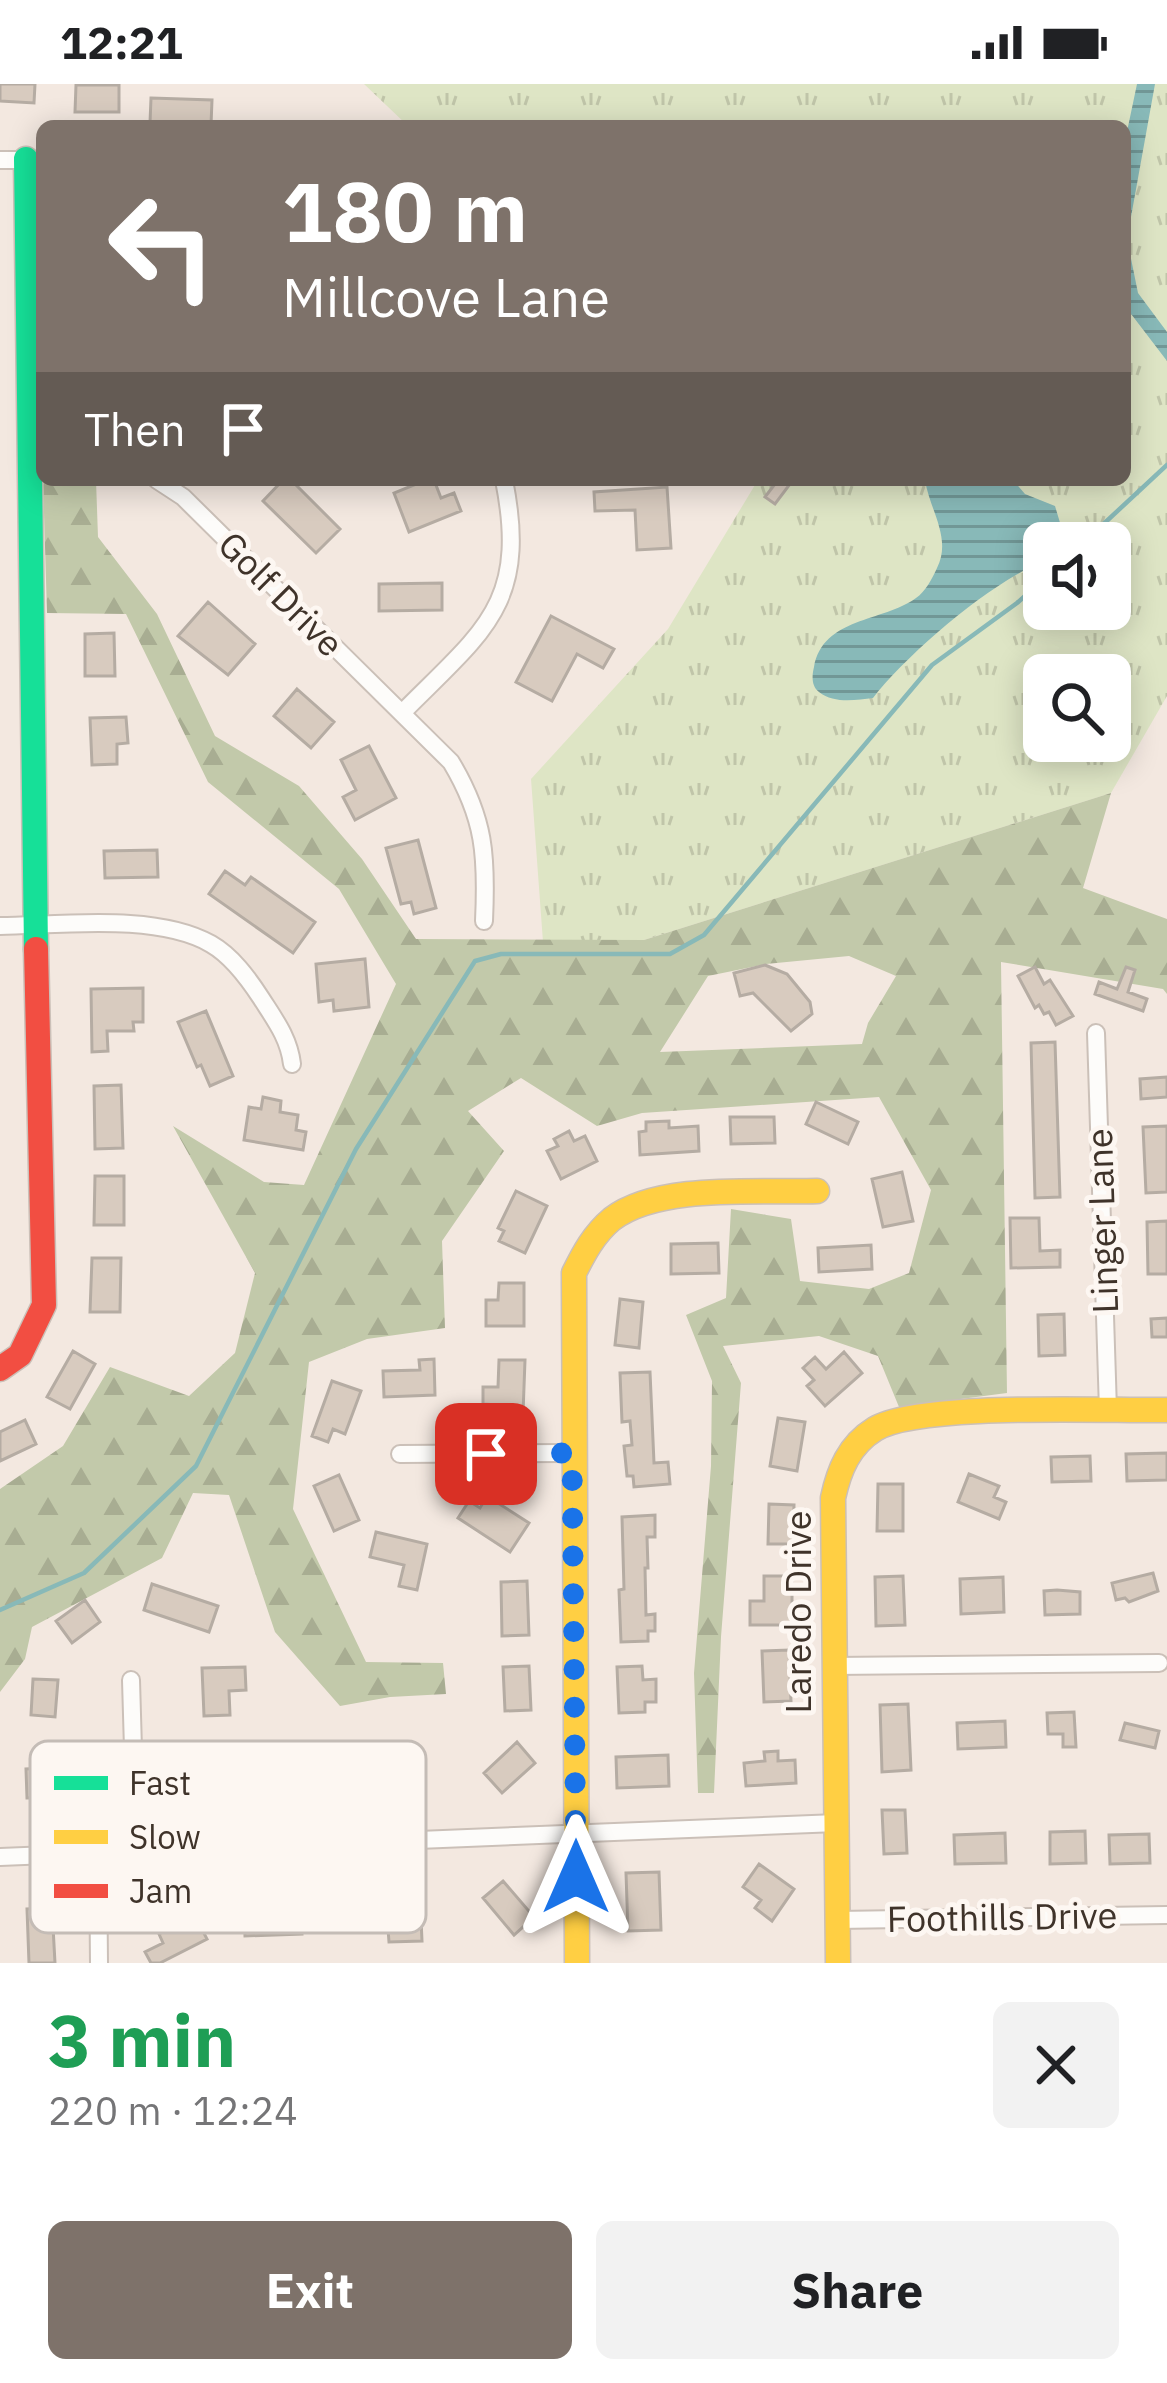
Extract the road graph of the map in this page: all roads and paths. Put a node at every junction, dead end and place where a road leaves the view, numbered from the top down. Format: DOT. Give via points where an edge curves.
graph roads {
  1 [pos="23,160"];
  2 [pos="35,453"];
  3 [pos="167,486"];
  4 [pos="505,486"];
  5 [pos="402,712"];
  6 [pos="484,921"];
  7 [pos="0,926"];
  8 [pos="35,926"];
  9 [pos="1096,1033"];
  10 [pos="292,1064"];
  11 [pos="817,1191"];
  12 [pos="0,1369"];
  13 [pos="1108,1410"];
  14 [pos="1167,1410"];
  15 [pos="572,1453"];
  16 [pos="400,1454"];
  17 [pos="1159,1663"];
  18 [pos="833,1666"];
  19 [pos="131,1680"];
  20 [pos="133,1741"];
  21 [pos="837,1823"];
  22 [pos="576,1834"];
  23 [pos="426,1840"];
  24 [pos="30,1856"];
  25 [pos="0,1857"];
  26 [pos="1167,1915"];
  27 [pos="837,1920"];
  28 [pos="99,1933"];
  29 [pos="99,1963"];
  30 [pos="577,1963"];
  31 [pos="838,1963"];
  1 -- 2 [label="street"];
  2 -- 8 [label="street"];
  3 -- 5 [label="street, Golf Drive"];
  4 -- 5 [label="street" via="514,546 501,601 470,645"];
  5 -- 6 [label="street, Golf Drive" via="452,762 479,817 487,857"];
  7 -- 8 [label="street"];
  8 -- 10 [label="street" via="154,926 207,941 253,985 290,1043"];
  8 -- 12 [label="street" via="44,1305 20,1355"];
  9 -- 13 [label="street, Linger Lane"];
  11 -- 15 [label="street" via="647,1199 593,1237 574,1273"];
  13 -- 14 [label="street, Laredo Drive"];
  13 -- 18 [label="street, Laredo Drive" via="918,1414 892,1418 858,1440 837,1473 833,1498"];
  15 -- 16 [label="street"];
  15 -- 22 [label="street"];
  17 -- 18 [label="street"];
  18 -- 21 [label="street, Laredo Drive"];
  19 -- 20 [label="street"];
  21 -- 22 [label="street"];
  21 -- 27 [label="street, Laredo Drive"];
  22 -- 23 [label="street"];
  22 -- 30 [label="street"];
  24 -- 25 [label="street"];
  26 -- 27 [label="street, Foothills Drive"];
  27 -- 31 [label="street, Laredo Drive"];
  28 -- 29 [label="street"];
}
